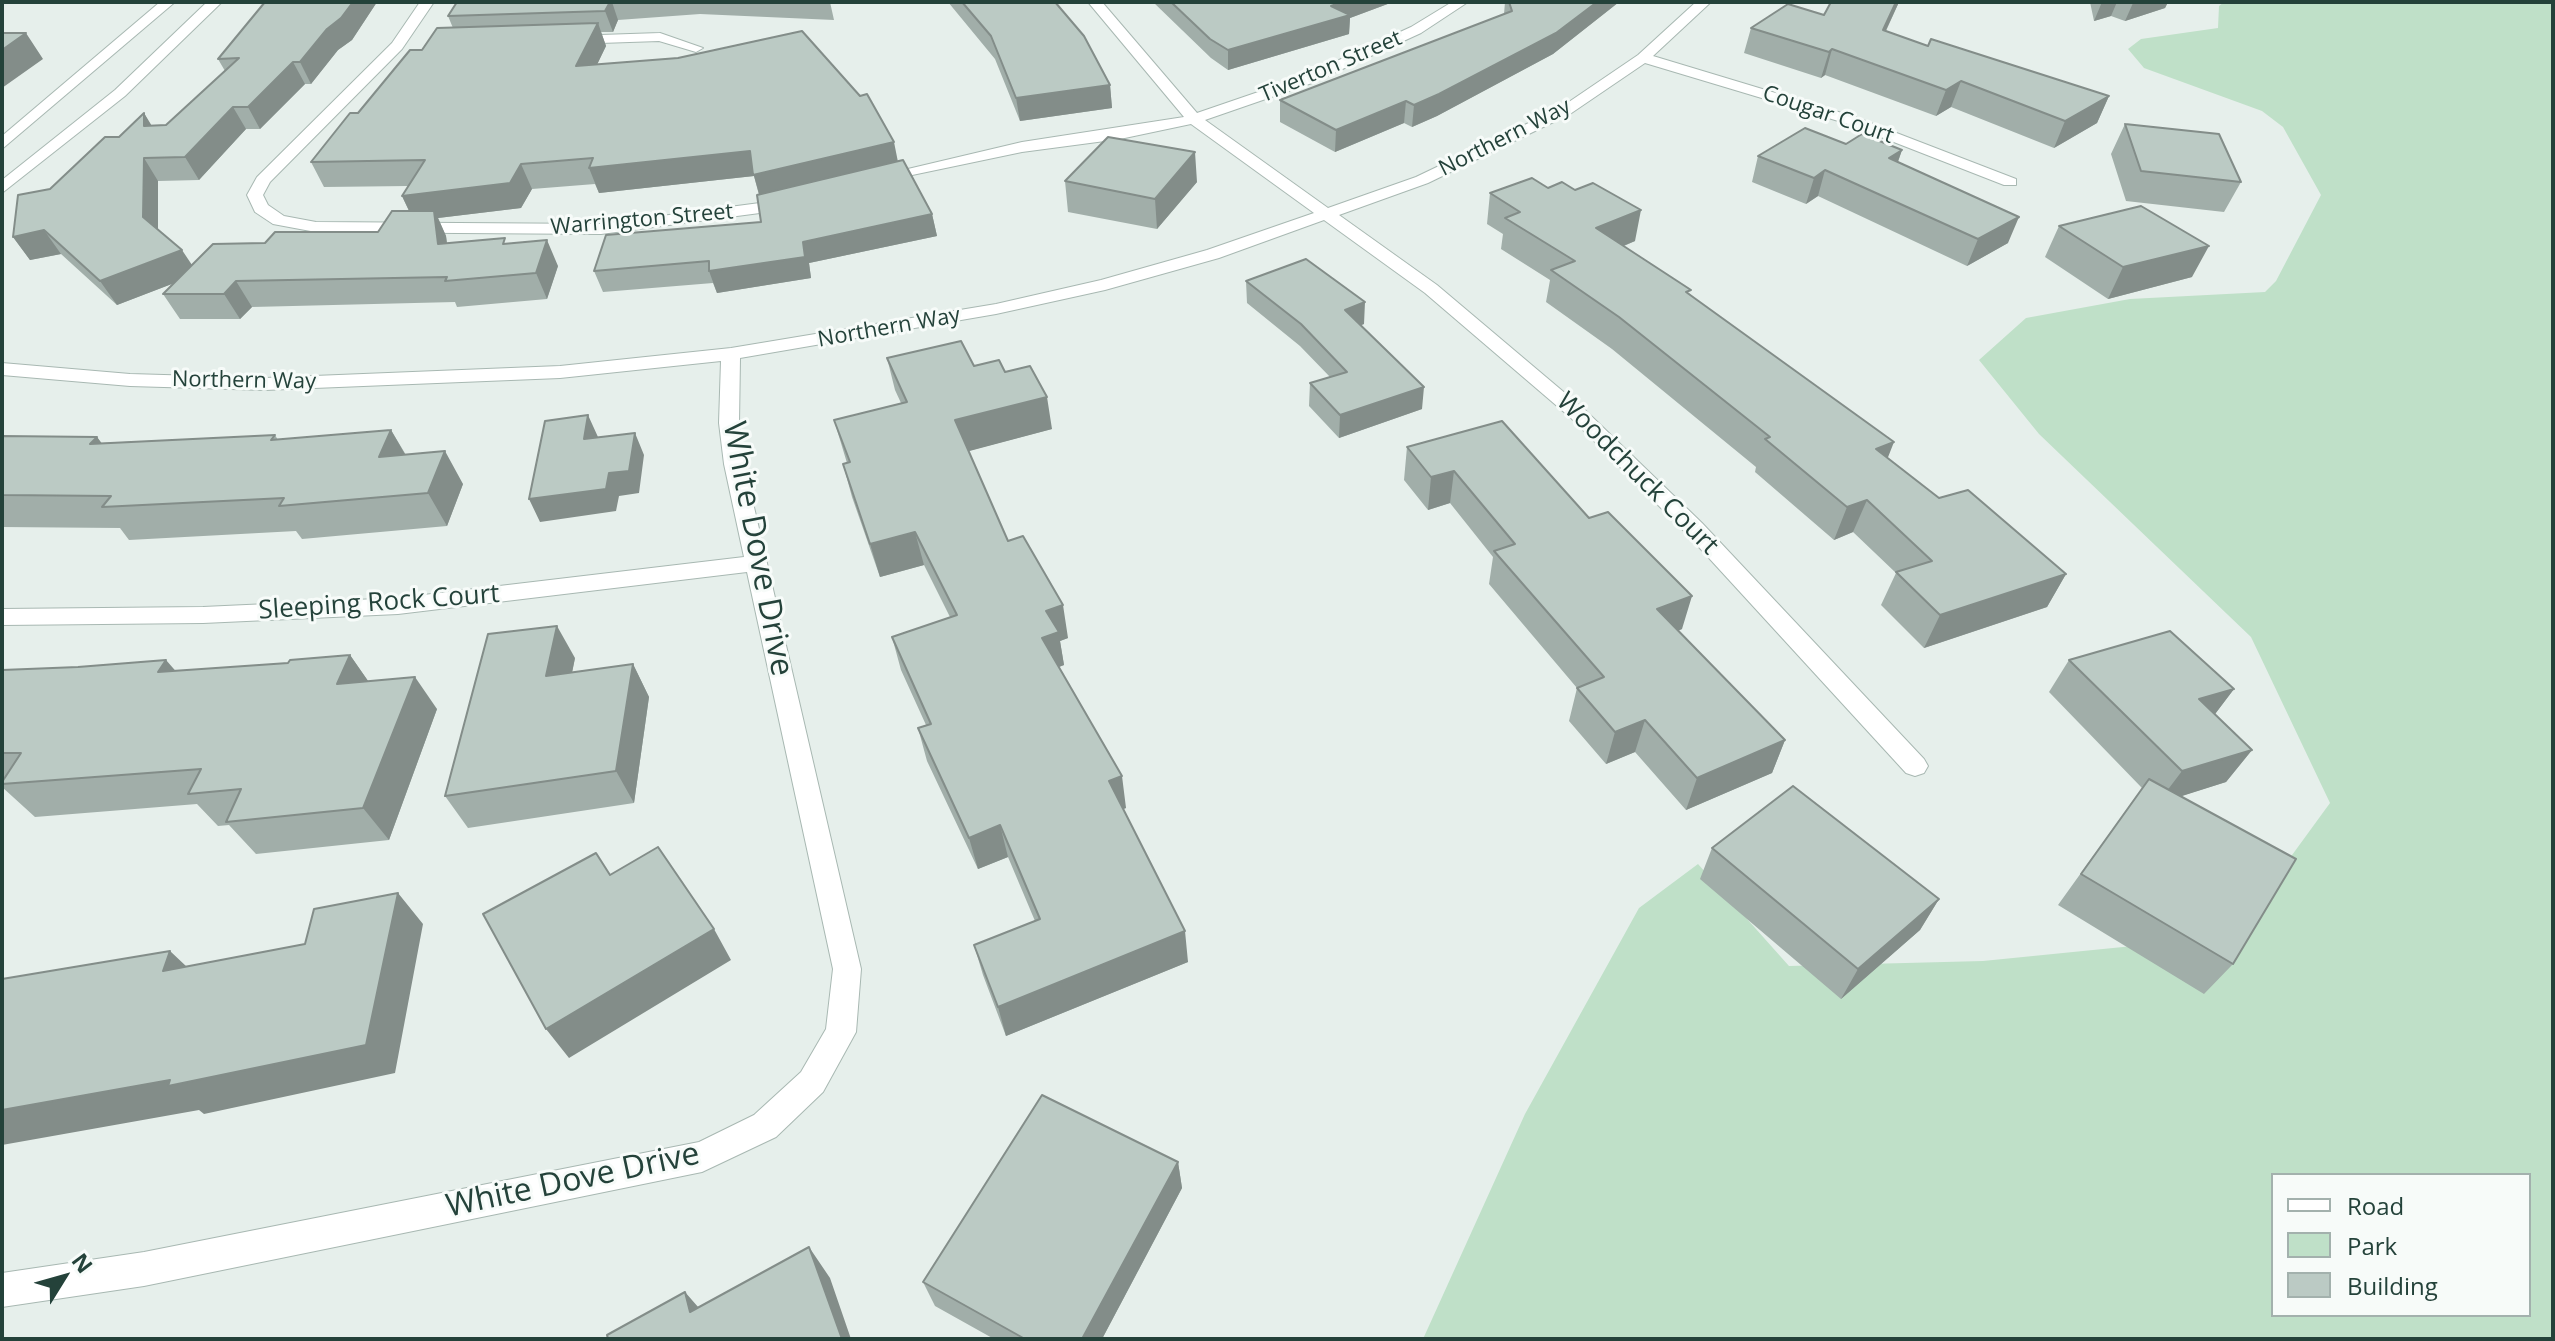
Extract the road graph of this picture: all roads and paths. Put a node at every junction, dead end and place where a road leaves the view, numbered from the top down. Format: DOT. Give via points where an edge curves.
graph roads {
  1 [pos="168,2"];
  2 [pos="215,2"];
  3 [pos="427,2"];
  4 [pos="1095,2"];
  5 [pos="1461,2"];
  6 [pos="1704,2"];
  7 [pos="552,41"];
  8 [pos="696,48"];
  9 [pos="1643,58"];
  10 [pos="1194,119"];
  11 [pos="2,144"];
  12 [pos="2010,182"];
  13 [pos="866,184"];
  14 [pos="2,188"];
  15 [pos="807,200"];
  16 [pos="1329,215"];
  17 [pos="731,354"];
  18 [pos="2,369"];
  19 [pos="755,563"];
  20 [pos="2,617"];
  21 [pos="1915,766"];
  22 [pos="2,1290"];
  1 -- 11 [label="street"];
  2 -- 14 [label="street" via="120,93"];
  3 -- 15 [label="street, Warrington Street" via="405,46 263,180 255,195 261,208 279,220 316,227 601,229"];
  4 -- 10 [label="street, Woodchuck Court"];
  5 -- 10 [label="street, Tiverton Street" via="1416,30 1307,80"];
  6 -- 9 [label="street, Northern Way"];
  7 -- 8 [label="street" via="660,37"];
  9 -- 12 [label="street, Cougar Court" via="1850,120"];
  9 -- 16 [label="street, Northern Way" via="1565,111 1494,147"];
  10 -- 13 [label="street" via="981,155"];
  10 -- 16 [label="street, Woodchuck Court"];
  16 -- 17 [label="street, Northern Way" via="1105,285"];
  16 -- 21 [label="street, Woodchuck Court" via="1431,289 1578,414 1694,528"];
  17 -- 18 [label="street, Northern Way" via="560,372 265,384"];
  17 -- 19 [label="street, White Dove Drive" via="729,423"];
  19 -- 20 [label="street, Sleeping Rock Court" via="398,606"];
  19 -- 22 [label="street, White Dove Drive" via="847,969 841,1032 812,1082 765,1126 702,1157 144,1269"];
}
